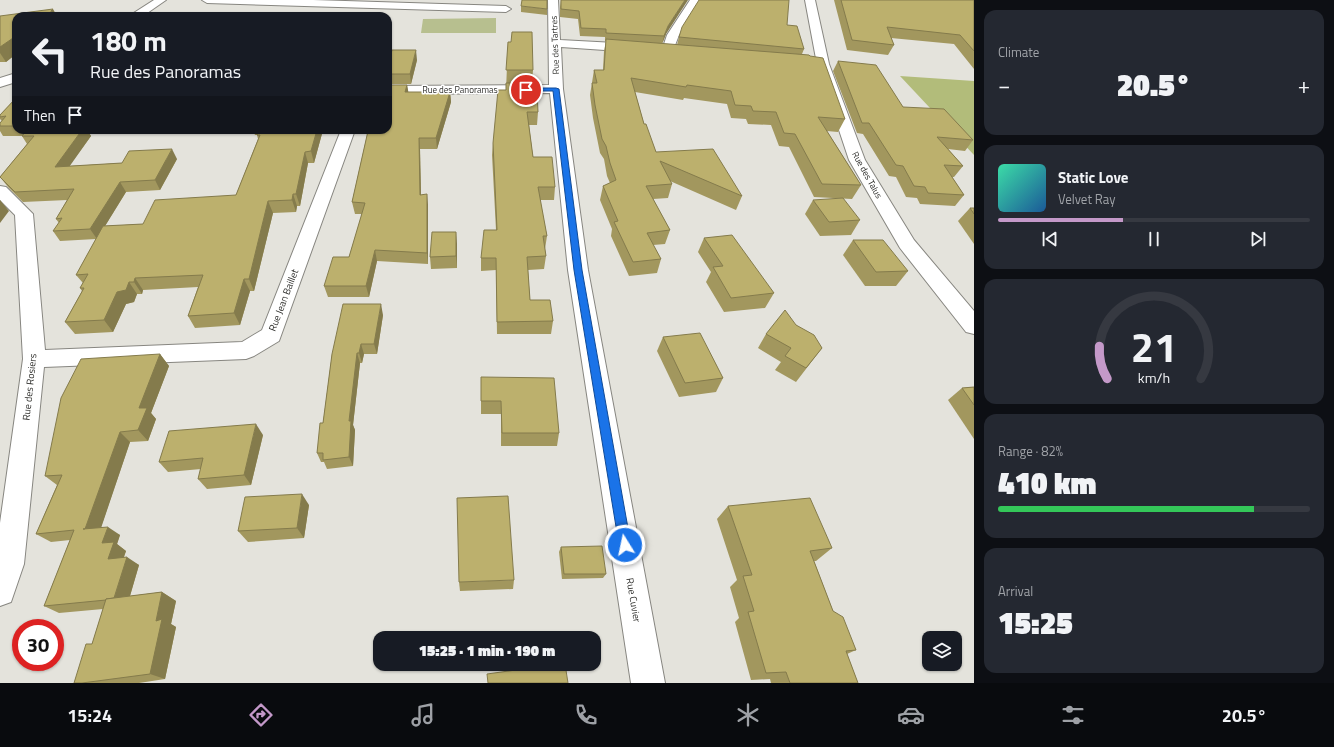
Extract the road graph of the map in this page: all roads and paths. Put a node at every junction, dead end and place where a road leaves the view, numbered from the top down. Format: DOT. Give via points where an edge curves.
graph roads {
  1 [pos="161,0"];
  2 [pos="207,0"];
  3 [pos="553,0"];
  4 [pos="695,0"];
  5 [pos="810,0"];
  6 [pos="506,9"];
  7 [pos="142,12"];
  8 [pos="555,43"];
  9 [pos="668,50"];
  10 [pos="683,52"];
  11 [pos="12,78"];
  12 [pos="0,83"];
  13 [pos="556,89"];
  14 [pos="392,90"];
  15 [pos="346,134"];
  16 [pos="0,191"];
  17 [pos="974,326"];
  18 [pos="34,359"];
  19 [pos="0,591"];
  20 [pos="648,683"];
  1 -- 7 [label="street"];
  2 -- 6 [label="street"];
  3 -- 8 [label="street, Rue des Tartres"];
  4 -- 9 [label="street"];
  5 -- 17 [label="street, Rue des Talus" via="815,63 857,160 907,244"];
  8 -- 9 [label="street"];
  8 -- 13 [label="street, Rue des Tartres"];
  9 -- 10 [label="street"];
  11 -- 12 [label="street"];
  13 -- 14 [label="street, Rue des Panoramas"];
  13 -- 20 [label="street, Rue Cuvier" via="578,270"];
  15 -- 18 [label="street, Rue Jean Baillet" via="271,334 246,350"];
  16 -- 18 [label="street, Rue des Rosiers" via="24,214"];
  18 -- 19 [label="street, Rue des Rosiers" via="9,564"];
}
